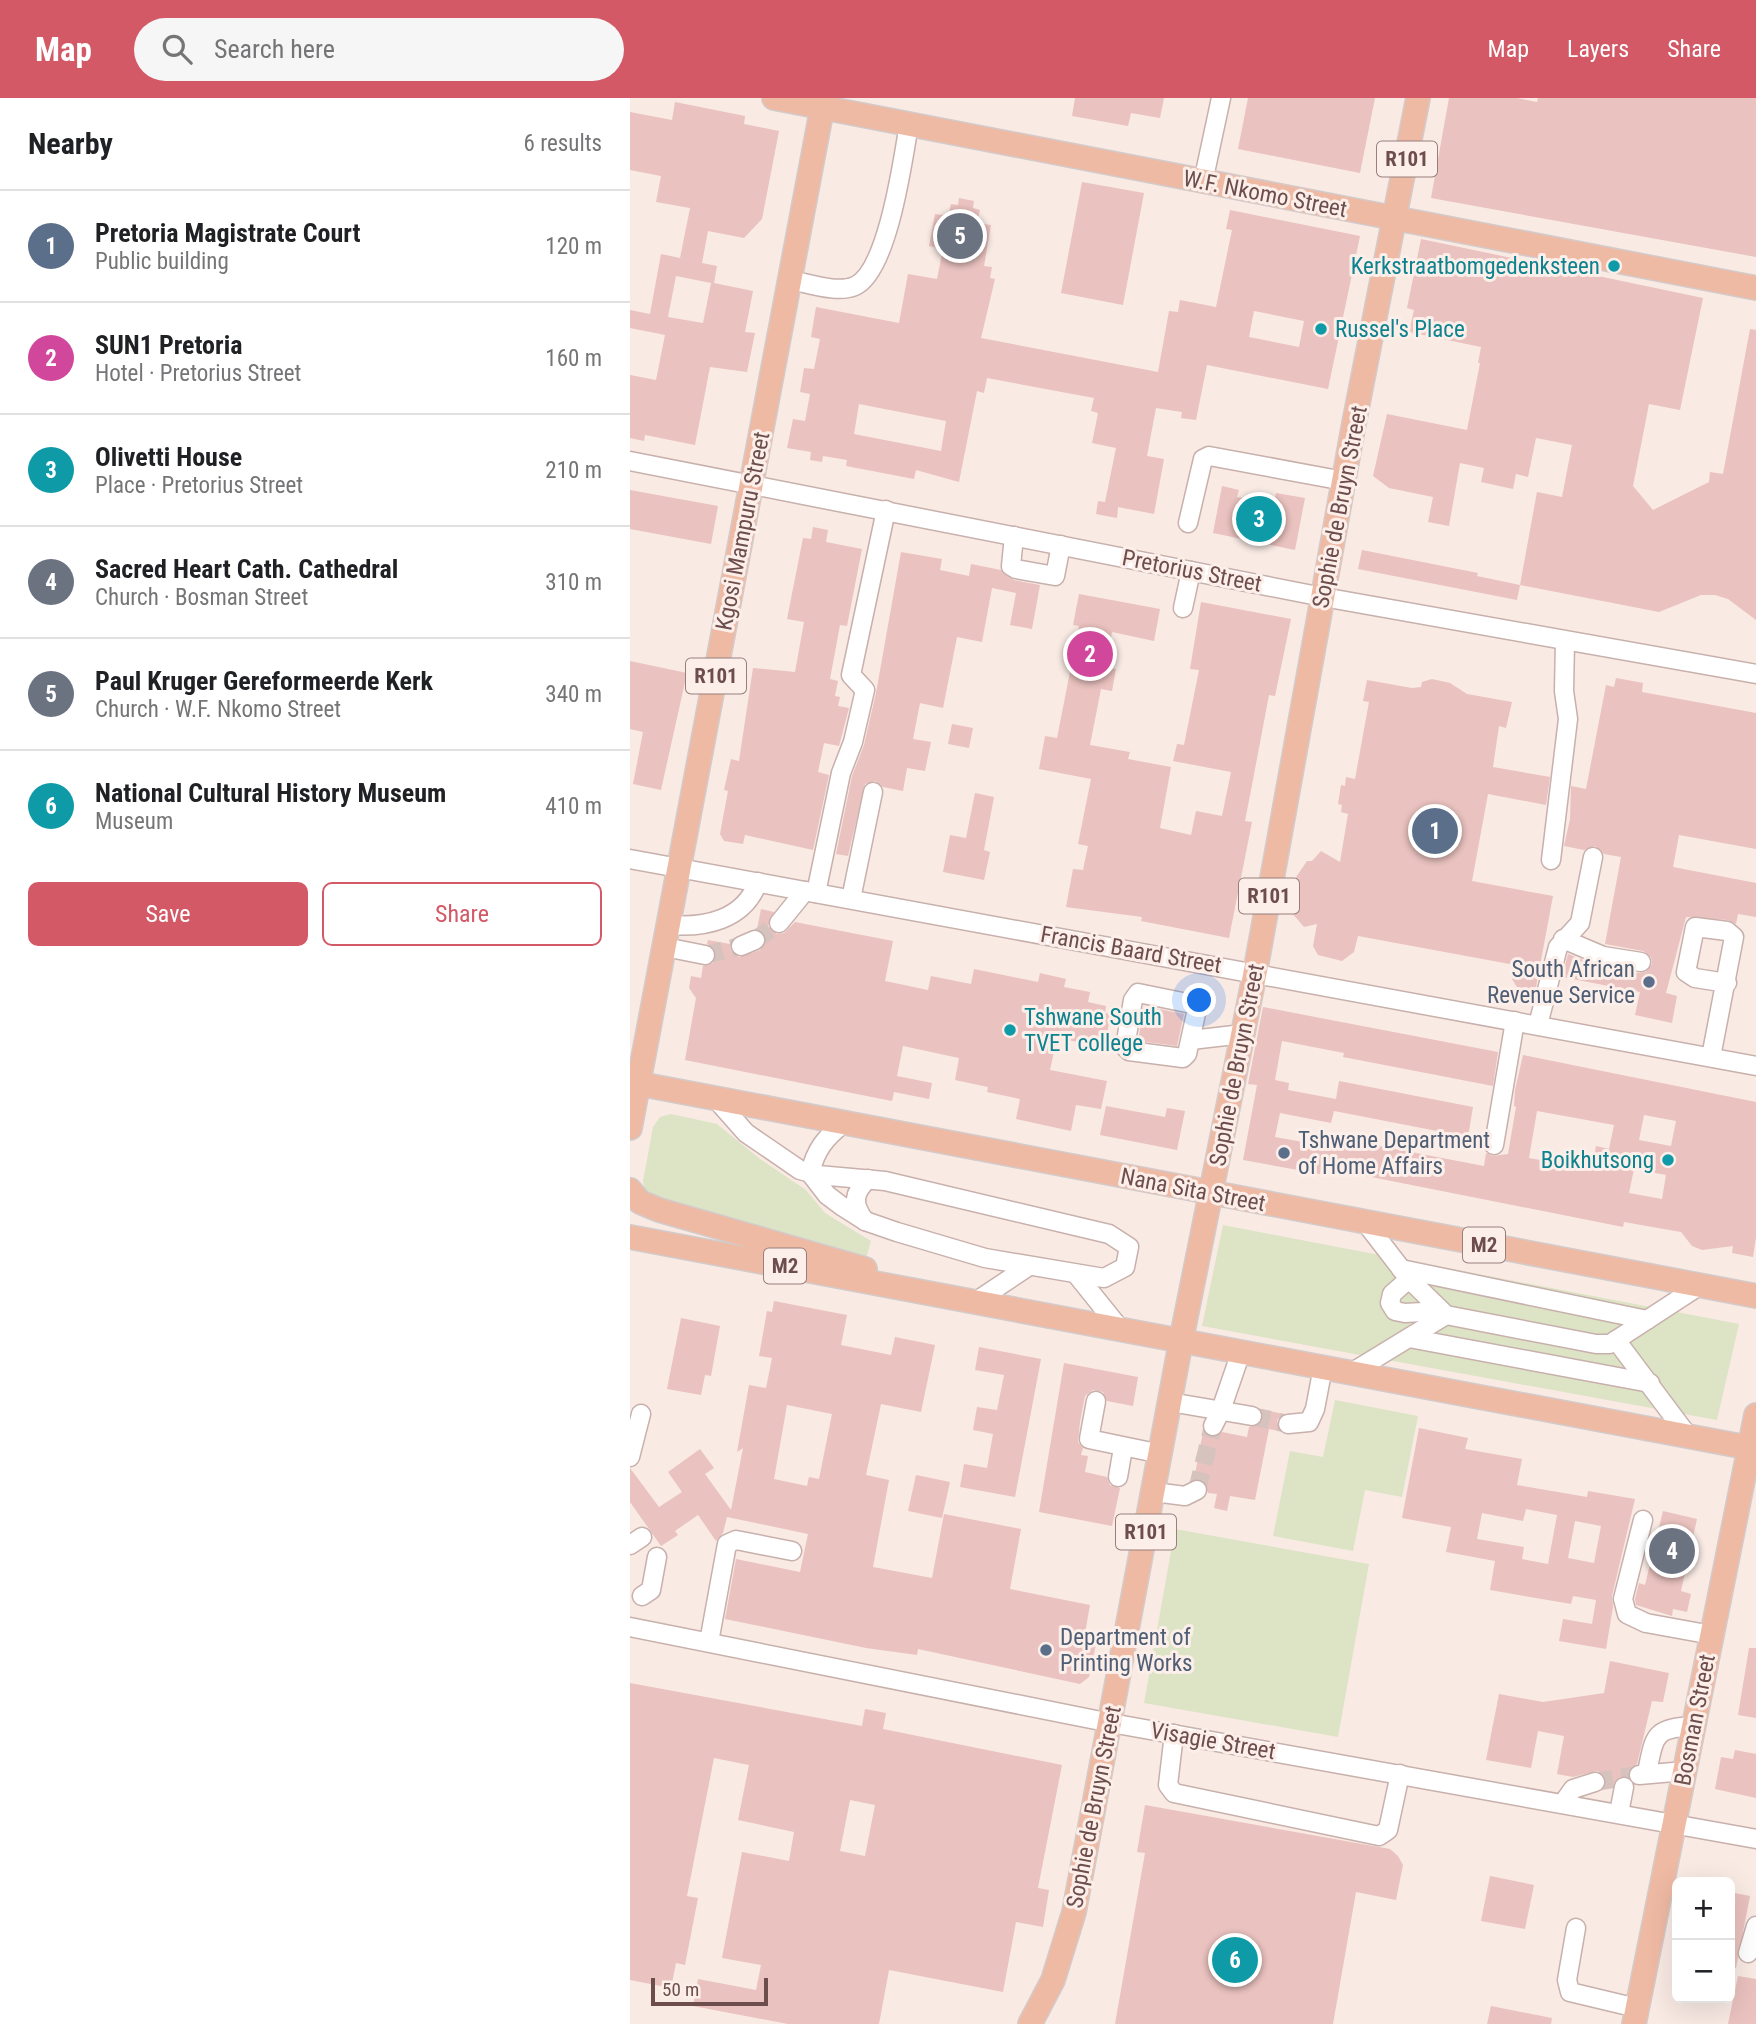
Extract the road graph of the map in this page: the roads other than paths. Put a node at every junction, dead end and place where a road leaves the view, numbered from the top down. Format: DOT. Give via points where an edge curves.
graph roads {
  1 [pos="774,98"];
  2 [pos="1221,98"];
  3 [pos="1418,98"];
  4 [pos="824,103"];
  5 [pos="909,124"];
  6 [pos="1203,181"];
  7 [pos="1395,219"];
  8 [pos="790,280"];
  9 [pos="1756,288"];
  10 [pos="630,461"];
  11 [pos="1344,481"];
  12 [pos="752,484"];
  13 [pos="886,510"];
  14 [pos="1188,523"];
  15 [pos="1014,536"];
  16 [pos="1061,545"];
  17 [pos="1191,571"];
  18 [pos="1323,597"];
  19 [pos="1183,608"];
  20 [pos="1565,641"];
  21 [pos="1756,674"];
  22 [pos="873,792"];
  23 [pos="1593,857"];
  24 [pos="630,859"];
  25 [pos="1551,860"];
  26 [pos="680,868"];
  27 [pos="758,882"];
  28 [pos="811,892"];
  29 [pos="851,899"];
  30 [pos="779,923"];
  31 [pos="667,936"];
  32 [pos="1563,939"];
  33 [pos="705,955"];
  34 [pos="1641,962"];
  35 [pos="1255,973"];
  36 [pos="1727,983"];
  37 [pos="1515,1021"];
  38 [pos="1538,1026"];
  39 [pos="1243,1034"];
  40 [pos="1191,1040"];
  41 [pos="1711,1057"];
  42 [pos="1756,1066"];
  43 [pos="634,1083"];
  44 [pos="715,1098"];
  45 [pos="845,1123"];
  46 [pos="630,1128"];
  47 [pos="1494,1145"];
  48 [pos="810,1173"];
  49 [pos="869,1178"];
  50 [pos="630,1191"];
  51 [pos="1212,1194"];
  52 [pos="864,1221"];
  53 [pos="1365,1222"];
  54 [pos="630,1237"];
  55 [pos="1030,1266"];
  56 [pos="1076,1274"];
  57 [pos="1405,1274"];
  58 [pos="1699,1286"];
  59 [pos="940,1296"];
  60 [pos="1756,1296"];
  61 [pos="975,1302"];
  62 [pos="1444,1313"];
  63 [pos="1647,1320"];
  64 [pos="1121,1330"];
  65 [pos="1409,1338"];
  66 [pos="1616,1340"];
  67 [pos="1181,1341"];
  68 [pos="1241,1352"];
  69 [pos="1323,1367"];
  70 [pos="1350,1373"];
  71 [pos="1650,1382"];
  72 [pos="1096,1401"];
  73 [pos="1170,1402"];
  74 [pos="641,1414"];
  75 [pos="1756,1415"];
  76 [pos="1252,1416"];
  77 [pos="1217,1418"];
  78 [pos="1288,1424"];
  79 [pos="1688,1436"];
  80 [pos="1123,1448"];
  81 [pos="1753,1448"];
  82 [pos="1161,1454"];
  83 [pos="630,1457"];
  84 [pos="1118,1477"];
  85 [pos="1197,1490"];
  86 [pos="1154,1492"];
  87 [pos="1643,1520"];
  88 [pos="792,1551"];
  89 [pos="657,1557"];
  90 [pos="642,1596"];
  91 [pos="630,1627"];
  92 [pos="1712,1635"];
  93 [pos="709,1642"];
  94 [pos="1111,1723"];
  95 [pos="1695,1726"];
  96 [pos="1174,1734"];
  97 [pos="1685,1771"];
  98 [pos="1400,1774"];
  99 [pos="1595,1782"];
  100 [pos="1624,1787"];
  101 [pos="1563,1803"];
  102 [pos="1619,1813"];
  103 [pos="1675,1823"];
  104 [pos="1756,1839"];
  105 [pos="1756,1926"];
  106 [pos="1576,1928"];
  107 [pos="1748,1953"];
  108 [pos="1635,2016"];
  109 [pos="1030,2024"];
  1 -- 4 [label="main road, W.F. Nkomo Street"];
  2 -- 6 [label="street"];
  3 -- 7 [label="main road, Sophie de Bruyn Street / R101"];
  4 -- 5 [label="main road, W.F. Nkomo Street"];
  4 -- 8 [label="main road, Kgosi Mampuru Street / R101"];
  5 -- 6 [label="main road, W.F. Nkomo Street"];
  5 -- 8 [label="street" via="889,219 866,278 853,287 838,288"];
  6 -- 7 [label="main road, W.F. Nkomo Street"];
  7 -- 9 [label="main road, W.F. Nkomo Street"];
  7 -- 11 [label="main road, Sophie de Bruyn Street / R101"];
  8 -- 12 [label="main road, Kgosi Mampuru Street / R101"];
  10 -- 12 [label="street, Pretorius Street"];
  11 -- 14 [label="street" via="1209,456 1203,458"];
  11 -- 18 [label="main road, Sophie de Bruyn Street / R101"];
  12 -- 13 [label="street, Pretorius Street"];
  12 -- 26 [label="main road, Kgosi Mampuru Street / R101"];
  13 -- 15 [label="street, Pretorius Street"];
  13 -- 28 [label="street" via="851,675 865,690"];
  15 -- 16 [label="street, Pretorius Street"];
  15 -- 16 [label="street" via="1011,566 1055,576"];
  16 -- 17 [label="street, Pretorius Street"];
  17 -- 18 [label="street, Pretorius Street"];
  17 -- 19 [label="street"];
  18 -- 20 [label="street, Pretorius Street"];
  18 -- 35 [label="main road, Sophie de Bruyn Street / R101"];
  20 -- 21 [label="street, Pretorius Street"];
  20 -- 25 [label="street" via="1564,691 1569,719"];
  22 -- 29 [label="street"];
  23 -- 32 [label="street" via="1580,923"];
  24 -- 26 [label="street, Francis Baard Street"];
  26 -- 27 [label="street, Francis Baard Street"];
  26 -- 31 [label="main road, Kgosi Mampuru Street / R101"];
  27 -- 28 [label="street, Francis Baard Street"];
  27 -- 31 [label="street" via="747,901 718,921"];
  28 -- 29 [label="street, Francis Baard Street"];
  28 -- 30 [label="street"];
  29 -- 35 [label="street, Francis Baard Street"];
  31 -- 33 [label="street"];
  31 -- 43 [label="main road, Kgosi Mampuru Street / R101"];
  32 -- 34 [label="street" via="1603,956"];
  32 -- 38 [label="street"];
  35 -- 37 [label="street, Francis Baard Street"];
  35 -- 39 [label="main road, Sophie de Bruyn Street / R101"];
  36 -- 41 [label="street"];
  37 -- 38 [label="street, Francis Baard Street"];
  37 -- 47 [label="street"];
  38 -- 41 [label="street, Francis Baard Street"];
  39 -- 40 [label="street"];
  39 -- 51 [label="main road, Sophie de Bruyn Street / R101"];
  40 -- 40 [label="street" via="1187,1054 1177,1059 1125,1047 1135,995 1192,1004 1198,1016"];
  41 -- 42 [label="street, Francis Baard Street"];
  43 -- 44 [label="main road, Nana Sita Street / M2"];
  43 -- 46 [label="main road, Kgosi Mampuru Street / R101"];
  44 -- 45 [label="main road, Nana Sita Street / M2"];
  44 -- 48 [label="street" via="746,1133"];
  45 -- 48 [label="street" via="824,1138"];
  45 -- 51 [label="main road, Nana Sita Street / M2"];
  48 -- 49 [label="street"];
  48 -- 52 [label="street" via="827,1195"];
  49 -- 52 [label="street" via="855,1198"];
  49 -- 56 [label="street" via="1109,1234 1129,1247 1125,1268 1116,1275"];
  50 -- 59 [label="main road" via="640,1202 659,1210 823,1256"];
  51 -- 53 [label="main road, Nana Sita Street / M2"];
  51 -- 67 [label="main road, Sophie de Bruyn Street / R101"];
  52 -- 55 [label="street" via="985,1258"];
  53 -- 57 [label="street"];
  53 -- 58 [label="main road, Nana Sita Street / M2"];
  54 -- 59 [label="main road, M2"];
  55 -- 56 [label="street"];
  55 -- 61 [label="street"];
  56 -- 64 [label="street"];
  57 -- 62 [label="street"];
  57 -- 62 [label="street" via="1392,1294 1390,1303 1395,1311"];
  57 -- 63 [label="street"];
  58 -- 60 [label="main road, Nana Sita Street / M2"];
  58 -- 63 [label="street"];
  59 -- 61 [label="main road, M2"];
  61 -- 64 [label="main road, M2"];
  62 -- 65 [label="street"];
  62 -- 66 [label="street" via="1596,1344"];
  63 -- 66 [label="street"];
  64 -- 67 [label="main road, M2"];
  65 -- 70 [label="street"];
  65 -- 71 [label="street"];
  66 -- 71 [label="street"];
  67 -- 68 [label="main road, M2"];
  67 -- 73 [label="main road, Sophie de Bruyn Street / R101"];
  68 -- 69 [label="main road, M2"];
  68 -- 77 [label="street"];
  69 -- 70 [label="main road, M2"];
  69 -- 78 [label="street" via="1308,1422"];
  70 -- 79 [label="main road, M2"];
  71 -- 79 [label="street"];
  72 -- 80 [label="street" via="1089,1439"];
  73 -- 77 [label="street"];
  73 -- 82 [label="main road, Sophie de Bruyn Street / R101"];
  74 -- 83 [label="street"];
  75 -- 81 [label="main road, Bosman Street"];
  76 -- 77 [label="street"];
  79 -- 81 [label="main road, M2"];
  80 -- 82 [label="street"];
  80 -- 84 [label="street"];
  81 -- 92 [label="main road, Bosman Street"];
  82 -- 86 [label="main road, Sophie de Bruyn Street / R101"];
  85 -- 86 [label="street" via="1185,1496"];
  86 -- 94 [label="main road, Sophie de Bruyn Street / R101"];
  87 -- 92 [label="street" via="1623,1599 1627,1614 1646,1623"];
  88 -- 93 [label="street" via="736,1540 727,1544"];
  89 -- 90 [label="street" via="652,1590"];
  91 -- 93 [label="street, Visagie Street"];
  92 -- 95 [label="main road, Bosman Street"];
  93 -- 94 [label="street, Visagie Street"];
  94 -- 96 [label="street, Visagie Street"];
  94 -- 109 [label="main road, Sophie de Bruyn Street / R101" via="1066,1947"];
  95 -- 97 [label="main road, Bosman Street"];
  95 -- 97 [label="street" via="1660,1731 1643,1773"];
  96 -- 98 [label="street, Visagie Street"];
  96 -- 98 [label="street" via="1168,1786 1174,1793 1379,1836 1388,1830"];
  97 -- 103 [label="main road, Bosman Street"];
  98 -- 101 [label="street, Visagie Street"];
  99 -- 101 [label="street" via="1573,1789"];
  100 -- 102 [label="street"];
  101 -- 102 [label="street, Visagie Street"];
  102 -- 103 [label="street, Visagie Street"];
  103 -- 104 [label="street, Visagie Street"];
  103 -- 108 [label="main road, Bosman Street"];
  105 -- 107 [label="street"];
  106 -- 108 [label="street" via="1567,1980 1570,1992"];
}
